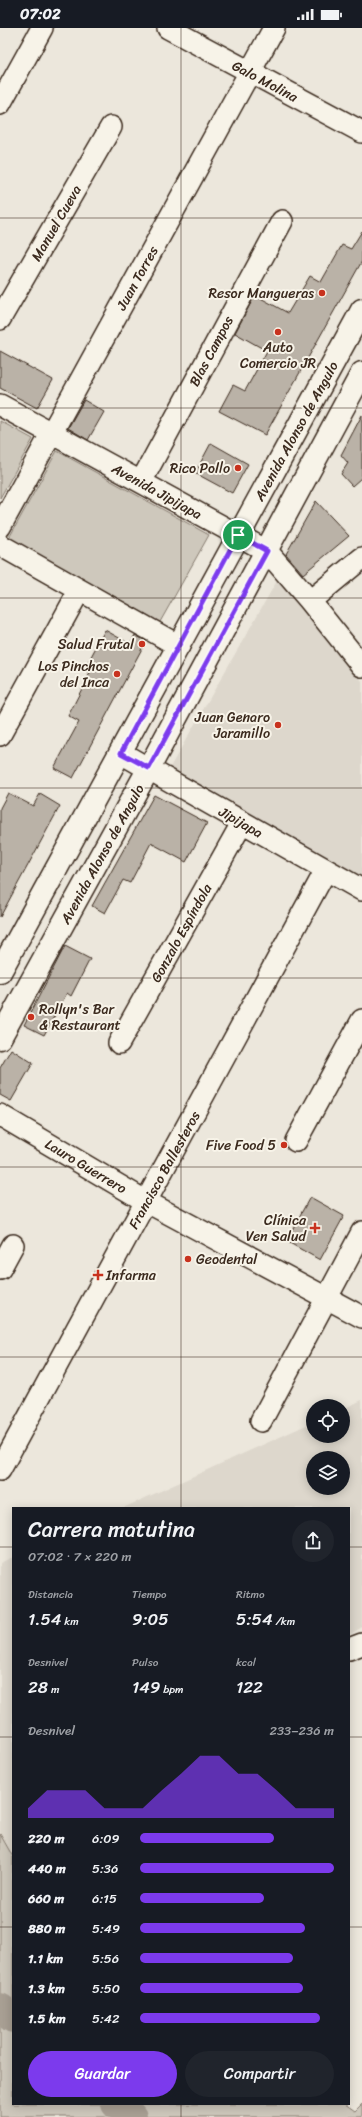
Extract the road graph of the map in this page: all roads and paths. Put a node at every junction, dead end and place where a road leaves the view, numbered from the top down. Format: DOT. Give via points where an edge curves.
graph roads {
  1 [pos="42,28"];
  2 [pos="168,28"];
  3 [pos="274,28"];
  4 [pos="249,72"];
  5 [pos="0,104"];
  6 [pos="111,127"];
  7 [pos="362,132"];
  8 [pos="282,221"];
  9 [pos="362,310"];
  10 [pos="0,319"];
  11 [pos="362,373"];
  12 [pos="0,405"];
  13 [pos="52,434"];
  14 [pos="141,482"];
  15 [pos="0,527"];
  16 [pos="238,535"];
  17 [pos="0,545"];
  18 [pos="267,551"];
  19 [pos="362,558"];
  20 [pos="79,591"];
  21 [pos="310,601"];
  22 [pos="180,646"];
  23 [pos="362,666"];
  24 [pos="0,735"];
  25 [pos="121,753"];
  26 [pos="149,768"];
  27 [pos="242,822"];
  28 [pos="326,870"];
  29 [pos="362,890"];
  30 [pos="0,972"];
  31 [pos="362,1020"];
  32 [pos="0,1038"];
  33 [pos="119,1043"];
  34 [pos="0,1115"];
  35 [pos="296,1141"];
  36 [pos="147,1202"];
  37 [pos="362,1232"];
  38 [pos="13,1245"];
  39 [pos="0,1269"];
  40 [pos="325,1299"];
  41 [pos="362,1317"];
  42 [pos="261,1421"];
  43 [pos="0,1470"];
  44 [pos="362,1644"];
  45 [pos="350,1649"];
  1 -- 5 [label="street"];
  2 -- 4 [label="street, Galo Molina"];
  3 -- 4 [label="street, Juan Torres"];
  4 -- 7 [label="street, Galo Molina"];
  4 -- 13 [label="street, Juan Torres"];
  6 -- 10 [label="street, Manuel Cueva"];
  8 -- 14 [label="street, Blas Campos"];
  9 -- 16 [label="main road, Avenida Alonso de Angulo"];
  11 -- 18 [label="main road, Avenida Alonso de Angulo"];
  12 -- 13 [label="street, Avenida Jipijapa"];
  13 -- 14 [label="street, Avenida Jipijapa"];
  13 -- 15 [label="street, Juan Torres"];
  14 -- 16 [label="street, Avenida Jipijapa"];
  16 -- 18 [label="street, Avenida Jipijapa"];
  16 -- 22 [label="main road, Avenida Alonso de Angulo"];
  17 -- 20 [label="street"];
  18 -- 21 [label="street, Avenida Jipijapa"];
  18 -- 26 [label="main road, Avenida Alonso de Angulo"];
  19 -- 21 [label="street"];
  20 -- 22 [label="street"];
  20 -- 24 [label="street"];
  21 -- 23 [label="street, Avenida Jipijapa"];
  22 -- 25 [label="main road, Avenida Alonso de Angulo"];
  25 -- 26 [label="street, Jipijapa"];
  25 -- 30 [label="main road, Avenida Alonso de Angulo"];
  26 -- 27 [label="street, Jipijapa"];
  26 -- 32 [label="main road, Avenida Alonso de Angulo"];
  27 -- 28 [label="street, Jipijapa"];
  27 -- 33 [label="street, Gonzalo Espíndola"];
  28 -- 29 [label="street, Jipijapa"];
  28 -- 36 [label="street, Francisco Ballesteros"];
  31 -- 35 [label="street"];
  34 -- 36 [label="street, Lauro Guerrero"];
  36 -- 40 [label="street, Lauro Guerrero"];
  36 -- 43 [label="street, Francisco Ballesteros"];
  37 -- 40 [label="street"];
  38 -- 39 [label="street"];
  40 -- 41 [label="street, Lauro Guerrero"];
  40 -- 42 [label="street"];
  44 -- 45 [label="street"];
}
